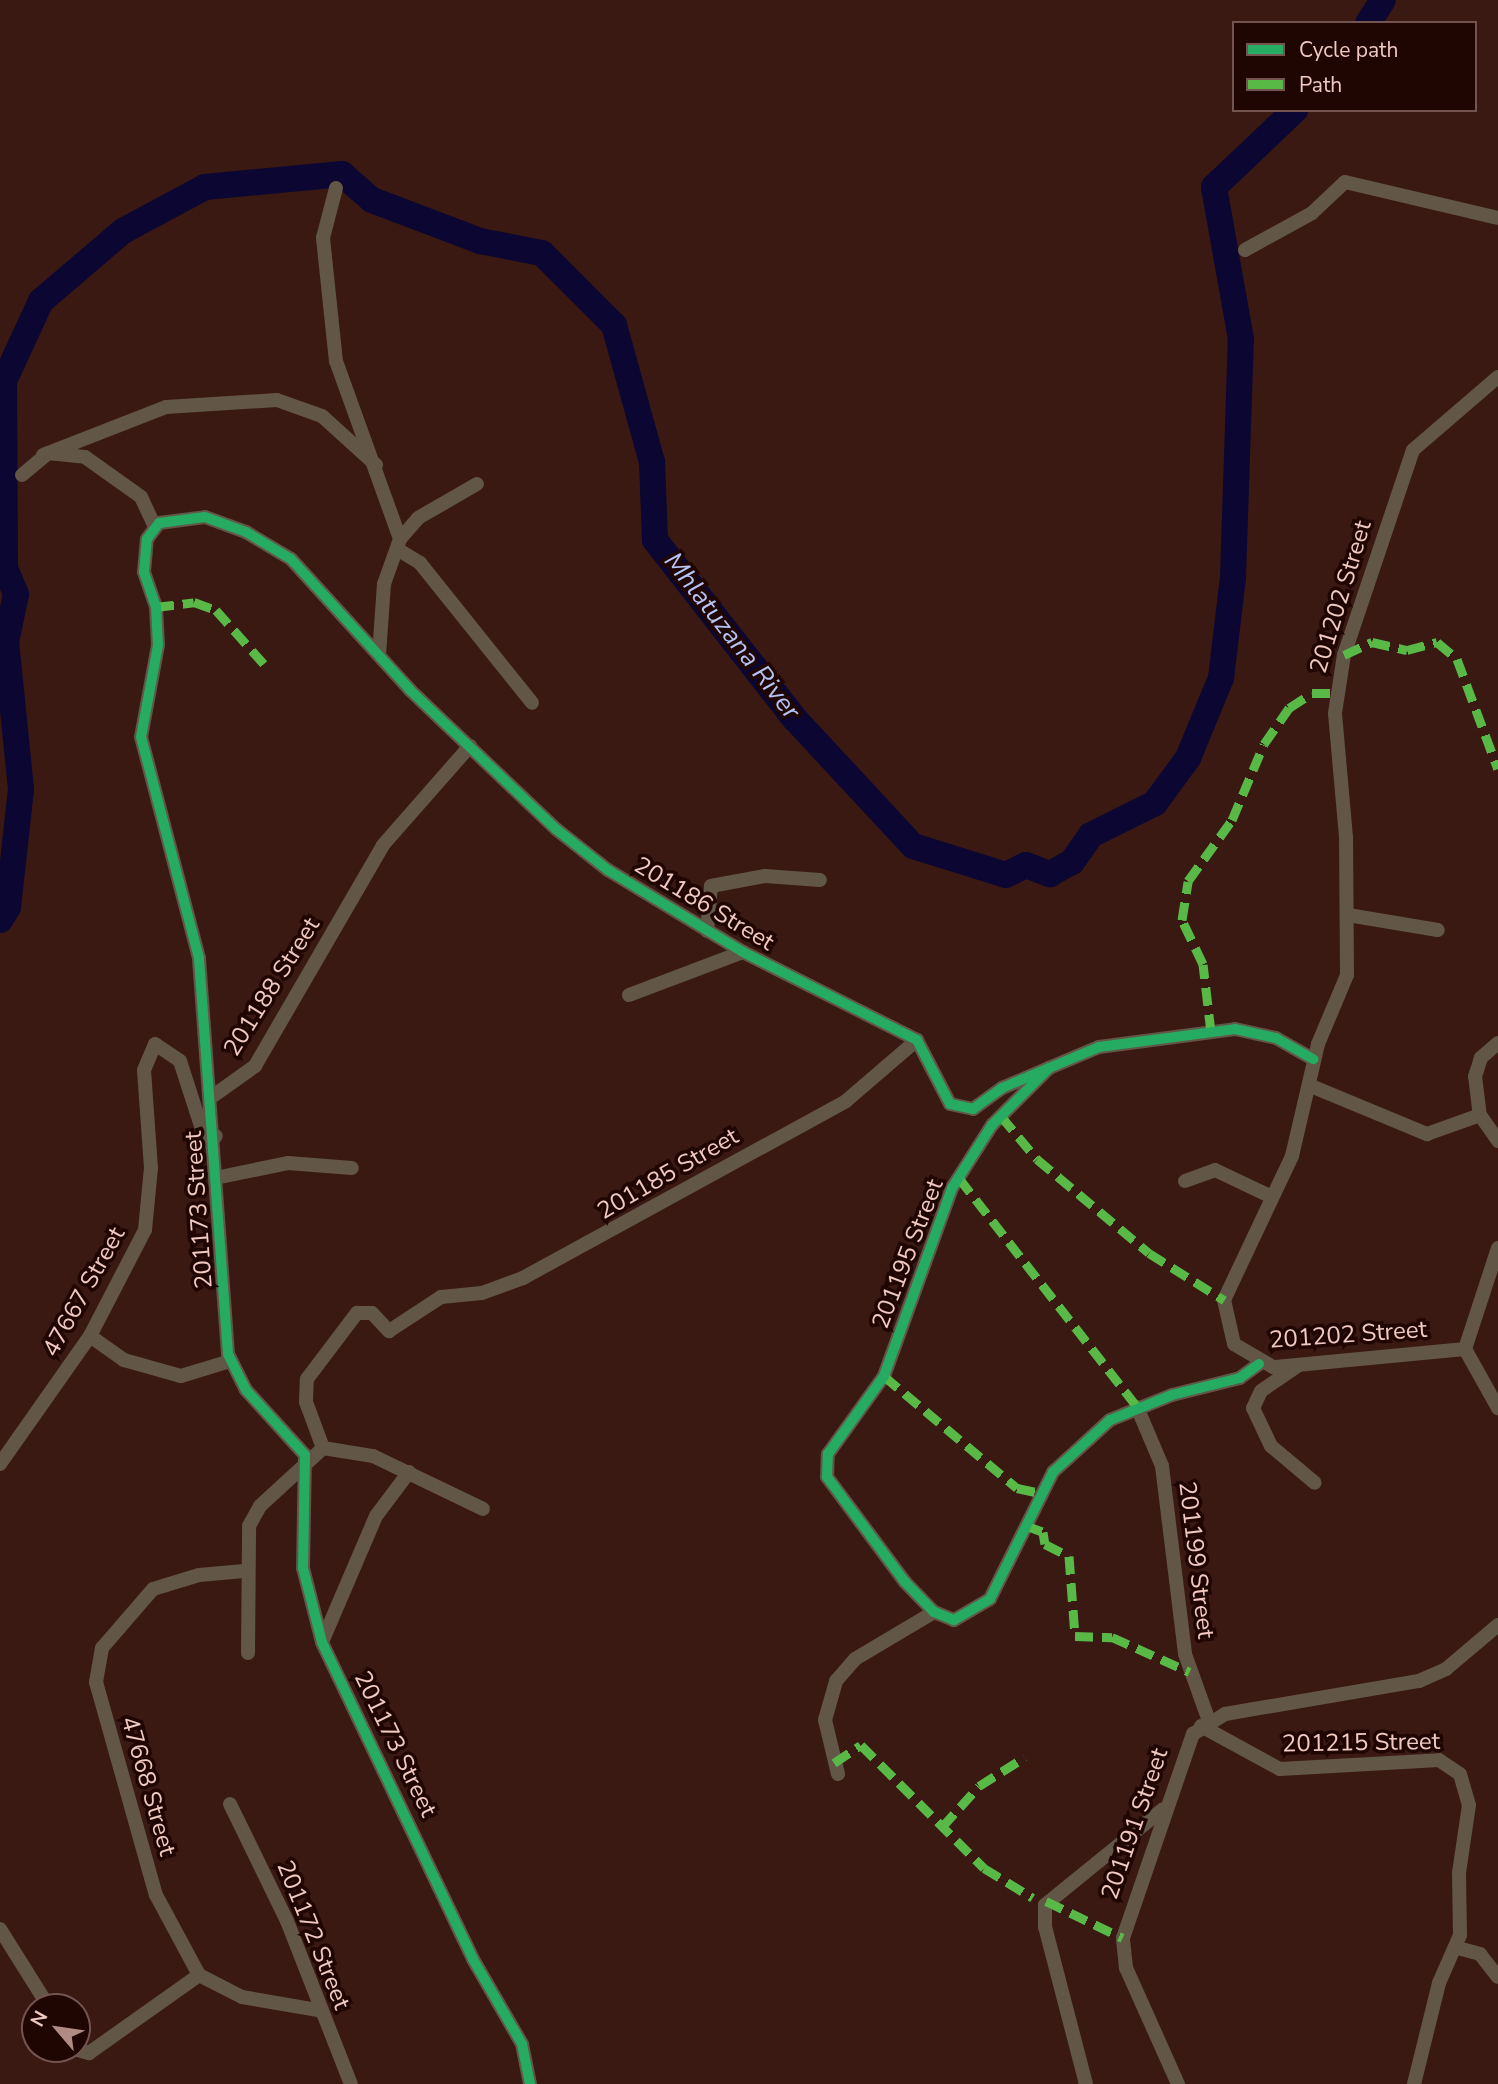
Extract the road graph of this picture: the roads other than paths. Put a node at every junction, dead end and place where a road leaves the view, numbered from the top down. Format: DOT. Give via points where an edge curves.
graph roads {
  1 [pos="336,188"];
  2 [pos="1498,218"];
  3 [pos="1245,250"];
  4 [pos="1498,377"];
  5 [pos="43,455"];
  6 [pos="376,465"];
  7 [pos="23,475"];
  8 [pos="477,484"];
  9 [pos="155,527"];
  10 [pos="398,544"];
  11 [pos="379,655"];
  12 [pos="532,703"];
  13 [pos="470,746"];
  14 [pos="820,880"];
  15 [pos="1348,915"];
  16 [pos="707,930"];
  17 [pos="1438,930"];
  18 [pos="743,952"];
  19 [pos="629,995"];
  20 [pos="917,1040"];
  21 [pos="1498,1043"];
  22 [pos="1313,1059"];
  23 [pos="1049,1068"];
  24 [pos="1311,1086"];
  25 [pos="213,1096"];
  26 [pos="1480,1115"];
  27 [pos="216,1136"];
  28 [pos="1498,1141"];
  29 [pos="352,1168"];
  30 [pos="220,1177"];
  31 [pos="1185,1181"];
  32 [pos="1270,1196"];
  33 [pos="1498,1248"];
  34 [pos="90,1336"];
  35 [pos="1465,1349"];
  36 [pos="230,1361"];
  37 [pos="1259,1364"];
  38 [pos="1297,1366"];
  39 [pos="1137,1407"];
  40 [pos="1498,1408"];
  41 [pos="323,1448"];
  42 [pos="0,1464"];
  43 [pos="308,1468"];
  44 [pos="409,1472"];
  45 [pos="1315,1483"];
  46 [pos="482,1509"];
  47 [pos="244,1571"];
  48 [pos="934,1612"];
  49 [pos="1498,1625"];
  50 [pos="323,1642"];
  51 [pos="248,1653"];
  52 [pos="1205,1723"];
  53 [pos="838,1774"];
  54 [pos="230,1804"];
  55 [pos="1163,1809"];
  56 [pos="0,1929"];
  57 [pos="1458,1948"];
  58 [pos="199,1975"];
  59 [pos="1498,1978"];
  60 [pos="40,1993"];
  61 [pos="317,2010"];
  62 [pos="91,2052"];
  63 [pos="351,2084"];
  64 [pos="530,2084"];
  65 [pos="1086,2084"];
  66 [pos="1178,2084"];
  67 [pos="1414,2084"];
  1 -- 6 [label="street" via="323,238 332,336 344,389"];
  2 -- 3 [label="street" via="1345,182 1312,213"];
  4 -- 15 [label="street, 201202 Street" via="1444,418 1409,457 1344,655 1335,713"];
  5 -- 6 [label="street" via="166,407 285,401 322,416"];
  5 -- 7 [label="street"];
  5 -- 9 [label="street" via="89,460 141,497"];
  6 -- 10 [label="street"];
  8 -- 10 [label="street" via="418,518"];
  9 -- 11 [label="street, 201186 Street" via="205,517 246,531 310,575"];
  9 -- 25 [label="street, 201173 Street" via="143,553 158,622 141,737 199,958"];
  10 -- 11 [label="street" via="384,584"];
  10 -- 12 [label="street" via="420,563"];
  11 -- 13 [label="street, 201186 Street"];
  13 -- 16 [label="street, 201186 Street" via="578,847"];
  13 -- 25 [label="street, 201188 Street" via="411,806 254,1066"];
  14 -- 16 [label="street" via="765,876 711,886"];
  15 -- 17 [label="street"];
  15 -- 22 [label="street, 201202 Street" via="1347,975"];
  16 -- 18 [label="street, 201186 Street"];
  18 -- 19 [label="street"];
  18 -- 20 [label="street, 201186 Street"];
  20 -- 23 [label="street" via="944,1098 964,1110"];
  20 -- 41 [label="street, 201185 Street" via="846,1101 677,1190 602,1239 574,1246 492,1290 435,1300 389,1331 372,1313 357,1313 312,1369 306,1402"];
  21 -- 26 [label="street" via="1482,1058 1475,1076"];
  22 -- 23 [label="street, 201195 Street" via="1276,1038 1235,1029 1098,1047"];
  22 -- 24 [label="street, 201202 Street"];
  23 -- 48 [label="street, 201195 Street" via="992,1125 952,1188 884,1376 825,1460 833,1488"];
  24 -- 26 [label="street" via="1427,1135"];
  24 -- 32 [label="street, 201202 Street" via="1292,1156"];
  25 -- 27 [label="street, 201173 Street"];
  26 -- 28 [label="street"];
  27 -- 30 [label="street, 201173 Street"];
  27 -- 34 [label="street, 47667 Street" via="209,1142 202,1129 180,1061 155,1044 144,1070 151,1168 145,1230"];
  29 -- 30 [label="street" via="288,1163"];
  30 -- 36 [label="street, 201173 Street"];
  31 -- 32 [label="street" via="1215,1170"];
  32 -- 37 [label="street, 201202 Street" via="1224,1300 1234,1344"];
  33 -- 35 [label="street"];
  34 -- 36 [label="street" via="124,1360 181,1376"];
  34 -- 42 [label="street, 47667 Street"];
  35 -- 38 [label="street, 201202 Street"];
  35 -- 40 [label="street"];
  36 -- 43 [label="street, 201173 Street" via="246,1390 299,1444"];
  37 -- 38 [label="street, 201202 Street"];
  37 -- 39 [label="street" via="1240,1378"];
  38 -- 45 [label="street" via="1261,1391 1253,1408 1270,1446"];
  39 -- 48 [label="street" via="1110,1420 1053,1472 990,1599 954,1620"];
  39 -- 52 [label="street, 201199 Street" via="1162,1466 1185,1654"];
  41 -- 43 [label="street"];
  41 -- 44 [label="street" via="354,1450"];
  43 -- 47 [label="street" via="253,1515"];
  43 -- 50 [label="street, 201173 Street" via="303,1568"];
  44 -- 46 [label="street"];
  44 -- 50 [label="street" via="376,1516"];
  47 -- 51 [label="street"];
  47 -- 58 [label="street, 47668 Street" via="199,1574 153,1589 131,1608 96,1667 106,1728 156,1895"];
  48 -- 53 [label="street" via="855,1659 836,1681 825,1720"];
  49 -- 52 [label="street" via="1446,1669 1419,1681"];
  50 -- 64 [label="street, 201173 Street" via="473,1959 522,2044"];
  52 -- 55 [label="street, 201191 Street" via="1182,1751"];
  52 -- 57 [label="street, 201215 Street" via="1280,1769 1439,1760 1454,1766 1469,1805"];
  54 -- 61 [label="street, 201172 Street" via="287,1922"];
  55 -- 65 [label="street" via="1045,1905 1045,1927"];
  55 -- 66 [label="street, 201191 Street" via="1132,1897 1122,1952"];
  56 -- 60 [label="street"];
  57 -- 59 [label="street" via="1480,1954"];
  57 -- 67 [label="street, 201215 Street" via="1439,1983"];
  58 -- 61 [label="street" via="242,1997"];
  58 -- 62 [label="street"];
  61 -- 63 [label="street, 201172 Street"];
}
